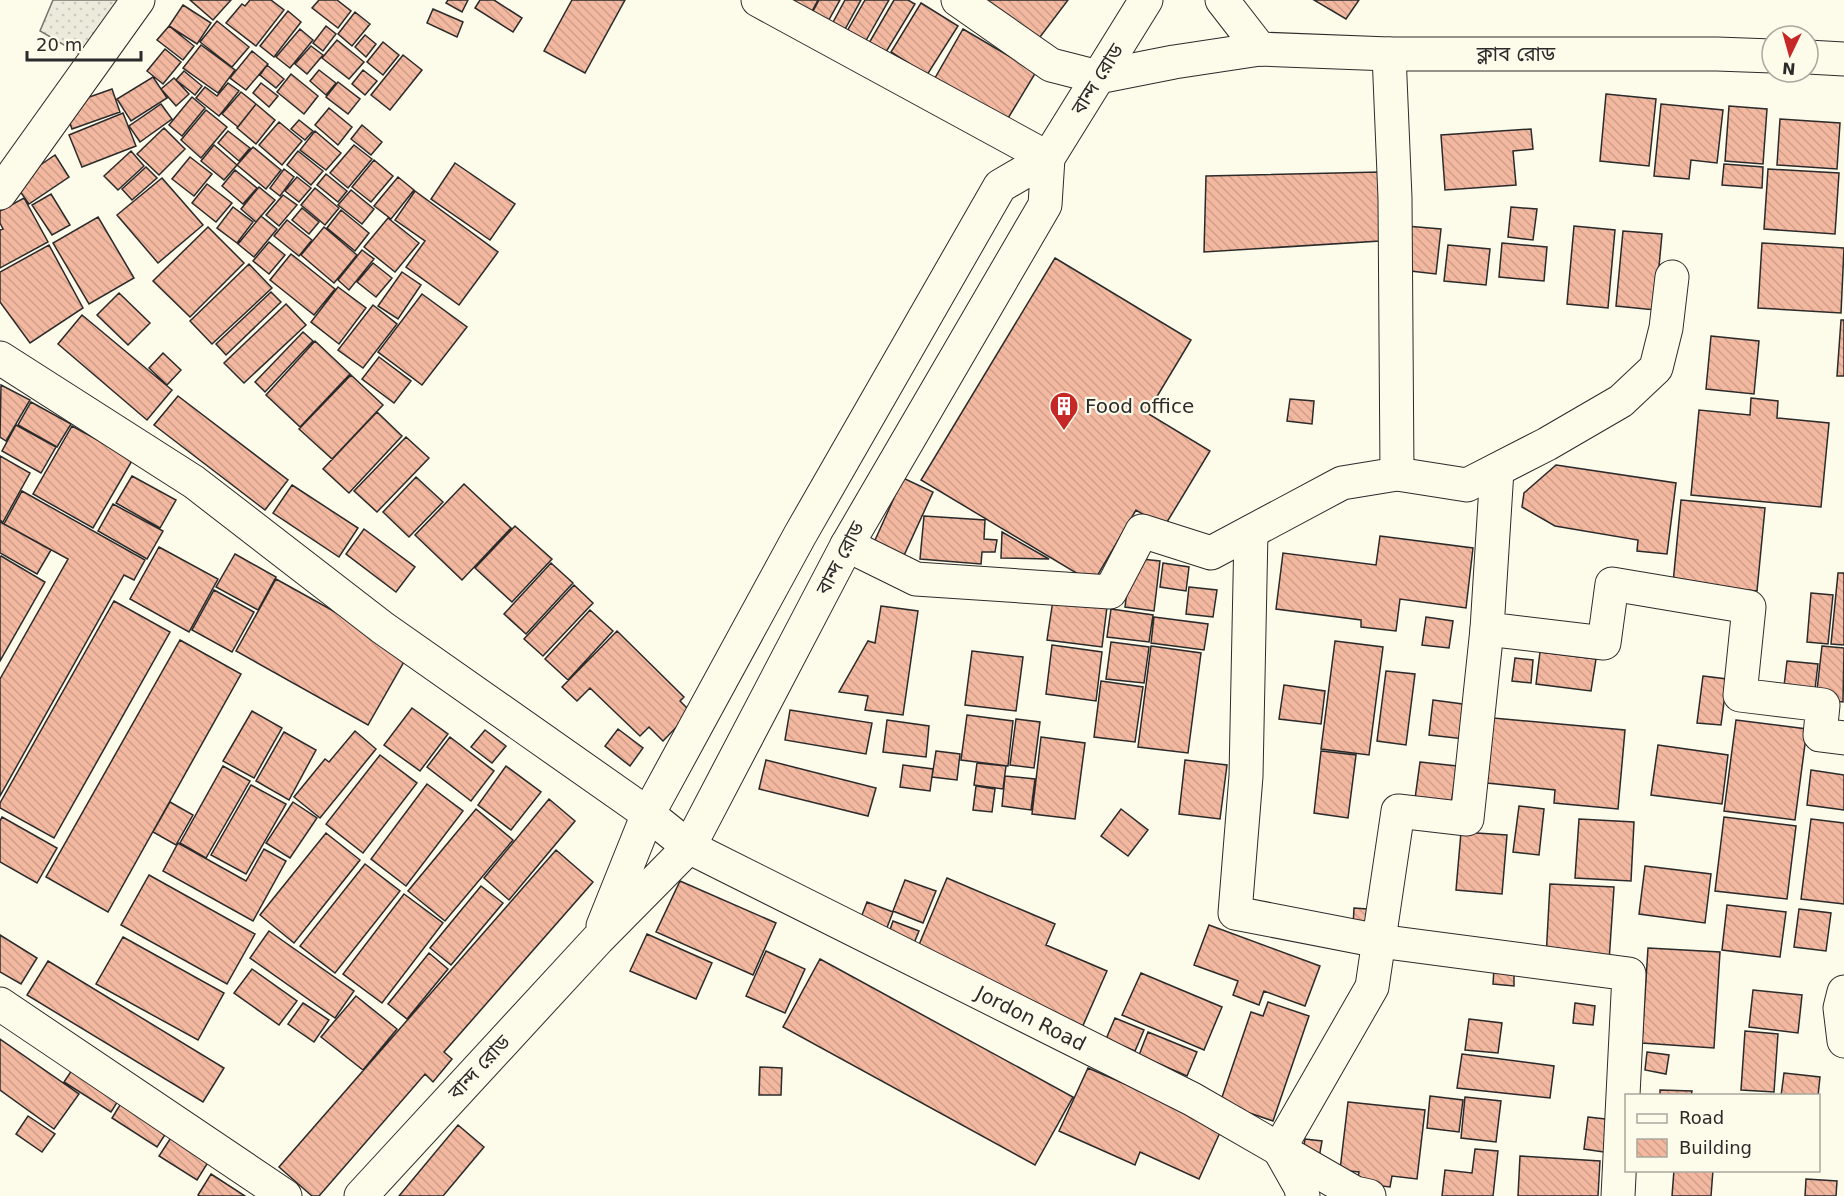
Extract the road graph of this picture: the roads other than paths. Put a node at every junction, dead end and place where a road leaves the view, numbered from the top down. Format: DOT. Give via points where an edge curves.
graph roads {
  1 [pos="138,0"];
  2 [pos="758,0"];
  3 [pos="958,0"];
  4 [pos="1146,0"];
  5 [pos="1222,0"];
  6 [pos="1260,49"];
  7 [pos="1389,54"];
  8 [pos="1760,56"];
  9 [pos="1820,58"];
  10 [pos="1844,59"];
  11 [pos="1098,77"];
  12 [pos="1048,158"];
  13 [pos="0,193"];
  14 [pos="1672,277"];
  15 [pos="0,358"];
  16 [pos="1497,470"];
  17 [pos="1397,474"];
  18 [pos="1251,532"];
  19 [pos="847,544"];
  20 [pos="1487,628"];
  21 [pos="1844,738"];
  22 [pos="648,814"];
  23 [pos="689,847"];
  24 [pos="598,939"];
  25 [pos="1379,941"];
  26 [pos="1844,992"];
  27 [pos="0,1004"];
  28 [pos="1844,1041"];
  29 [pos="1279,1149"];
  30 [pos="285,1196"];
  31 [pos="361,1196"];
  32 [pos="1303,1196"];
  33 [pos="1369,1196"];
  34 [pos="1618,1196"];
  1 -- 13 [label="main road"];
  2 -- 12 [label="main road"];
  3 -- 11 [label="main road" via="1051,65"];
  4 -- 11 [label="main road, বান্দ রোড"];
  5 -- 6 [label="main road"];
  6 -- 7 [label="main road, ক্লাব রোড"];
  6 -- 11 [label="main road, ক্লাব রোড"];
  7 -- 8 [label="main road, ক্লাব রোড"];
  7 -- 17 [label="main road" via="1395,198"];
  9 -- 10 [label="main road"];
  11 -- 12 [label="main road, বান্দ রোড"];
  12 -- 19 [label="main road, বান্দ রোড" via="1045,205"];
  12 -- 22 [label="main road, বান্দ রোড" via="1000,186 800,535"];
  14 -- 16 [label="main road" via="1656,368 1621,401"];
  15 -- 22 [label="main road, Jordon Road" via="194,482 382,628"];
  16 -- 17 [label="main road" via="1467,485"];
  16 -- 20 [label="main road"];
  17 -- 18 [label="main road" via="1342,483"];
  18 -- 19 [label="main road" via="1211,554 1142,531 1110,592 916,579"];
  18 -- 25 [label="main road" via="1246,776 1234,913"];
  19 -- 23 [label="main road, বান্দ রোড"];
  20 -- 21 [label="main road" via="1604,643 1612,584 1749,607 1740,695 1823,705 1820,735"];
  20 -- 25 [label="main road" via="1467,819 1398,811"];
  22 -- 23 [label="main road, Jordon Road"];
  22 -- 24 [label="main road, বান্দ রোড"];
  23 -- 24 [label="main road, বান্দ রোড"];
  23 -- 29 [label="main road, Jordon Road" via="1192,1099"];
  24 -- 31 [label="main road, বান্দ রোড"];
  25 -- 29 [label="main road" via="1372,987"];
  25 -- 34 [label="main road" via="1629,974"];
  26 -- 28 [label="main road" via="1840,1008"];
  27 -- 30 [label="main road"];
  29 -- 32 [label="main road"];
  29 -- 33 [label="main road, Jordon Road" via="1355,1193"];
}
